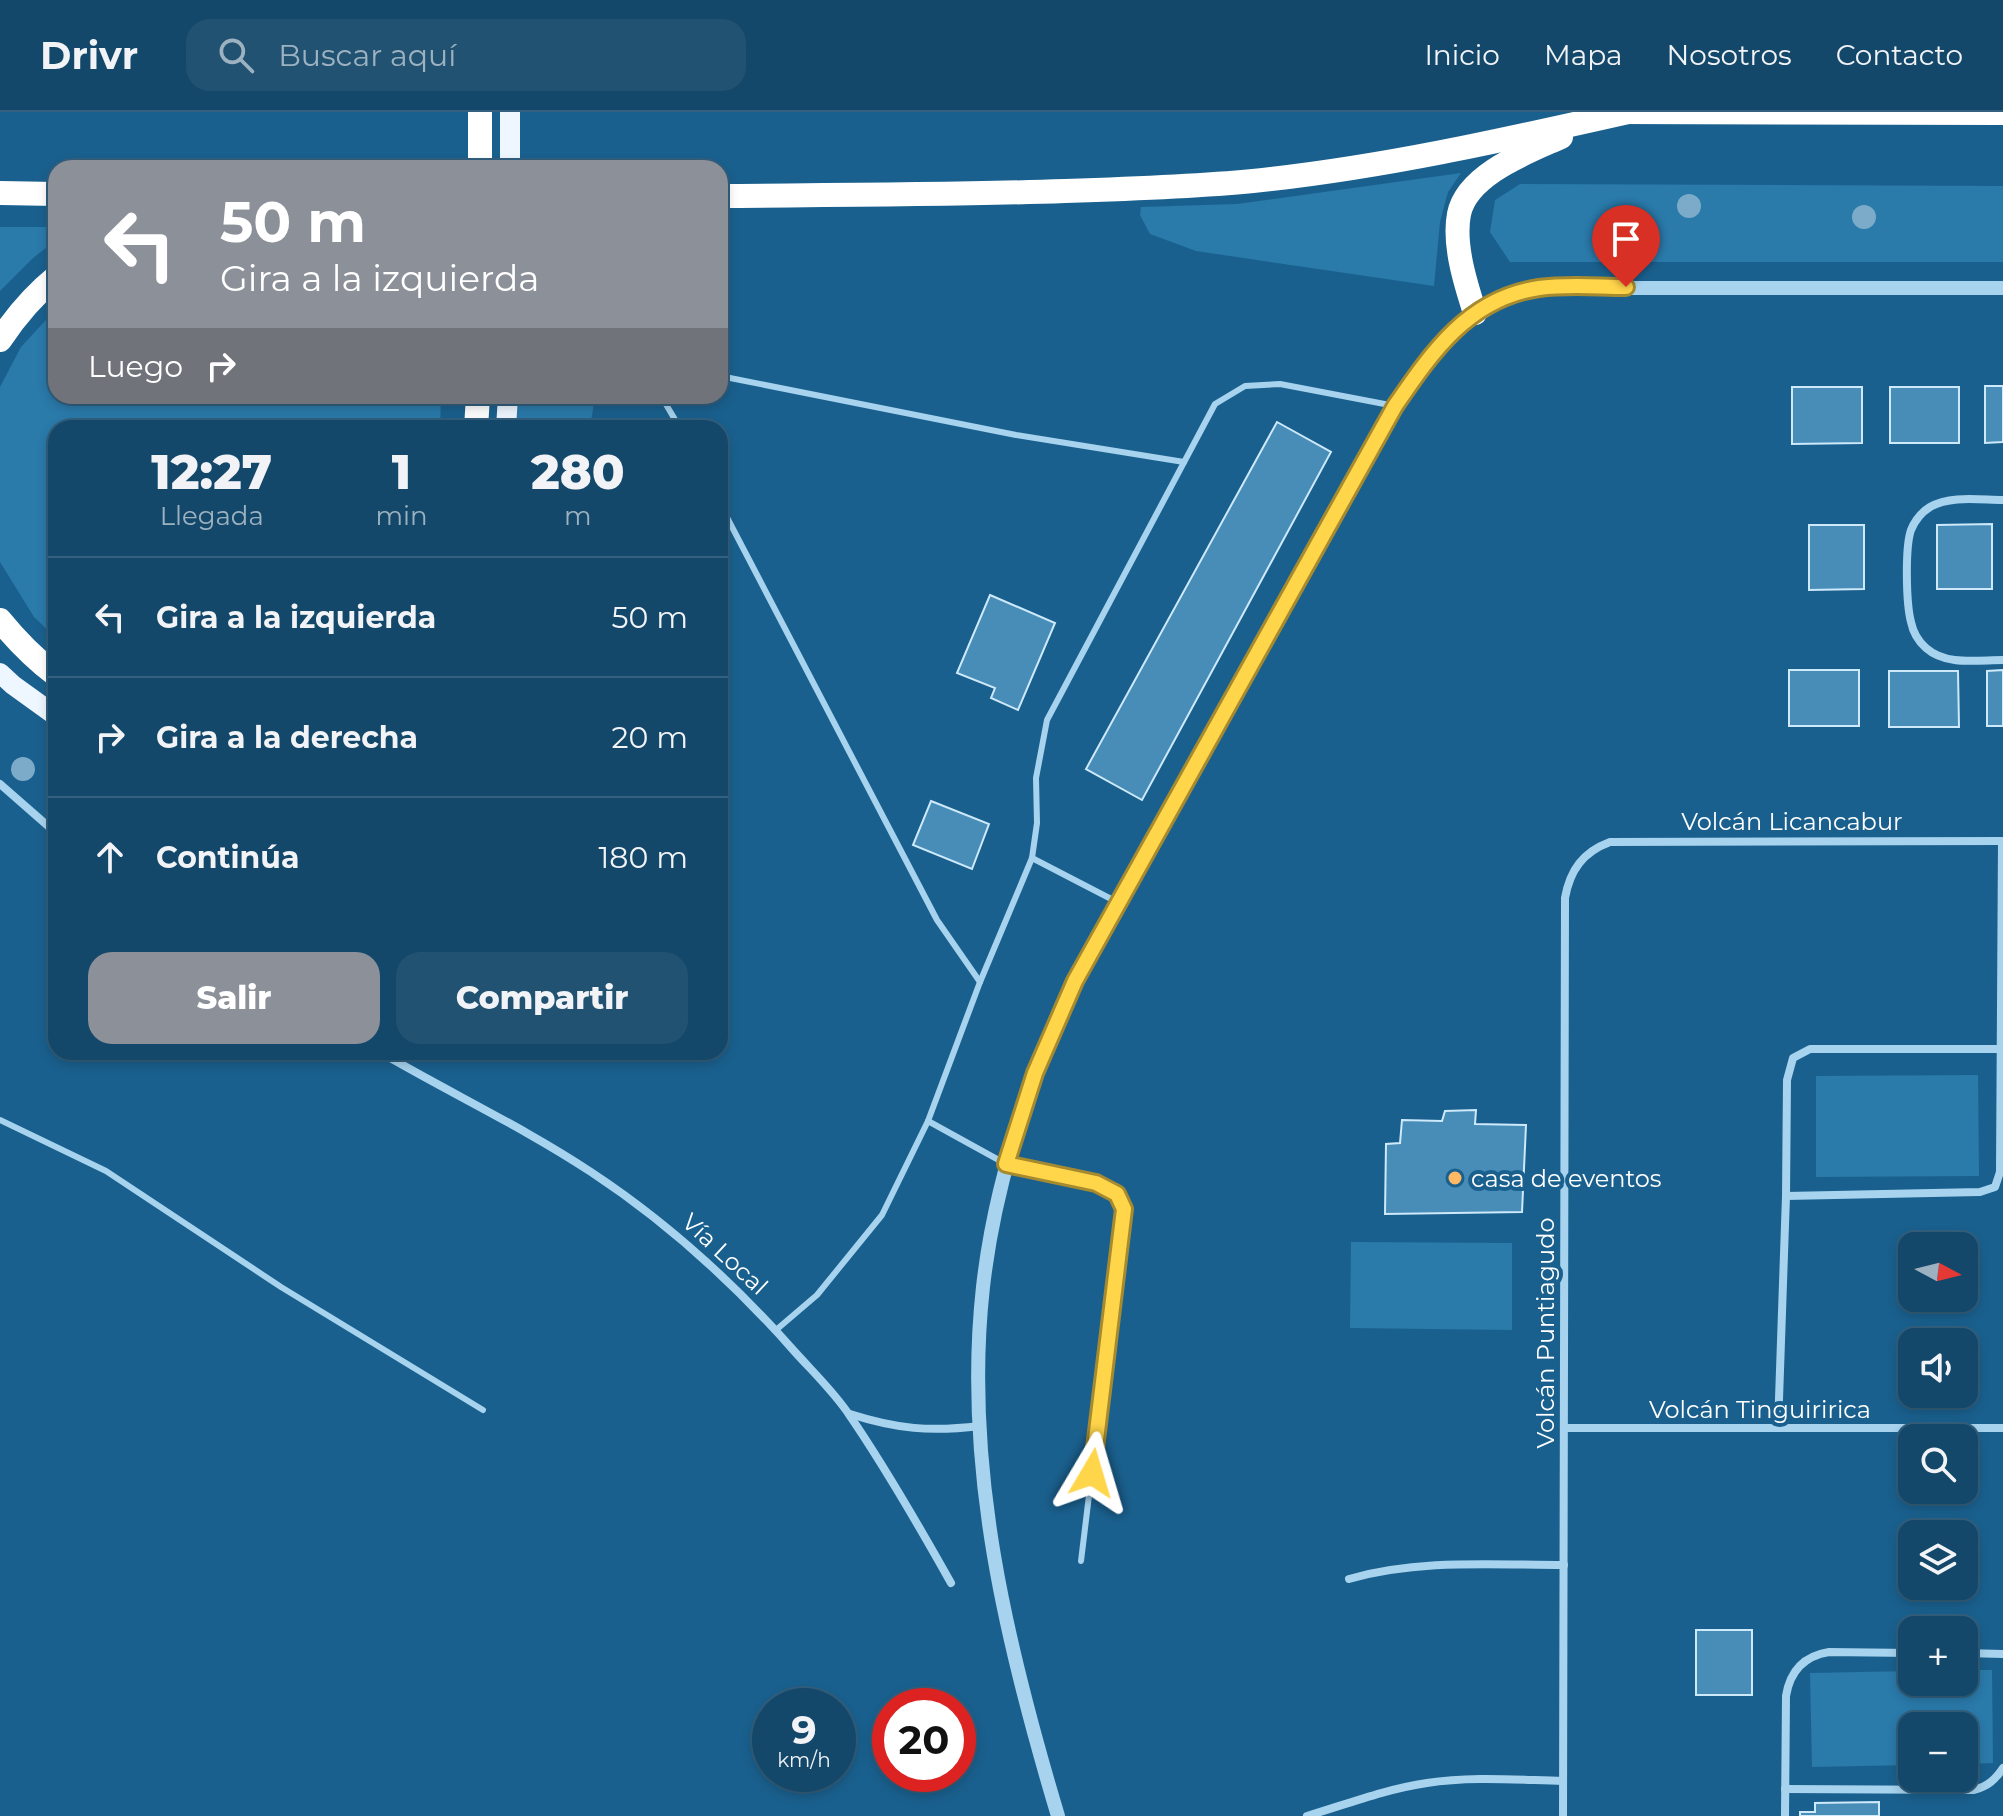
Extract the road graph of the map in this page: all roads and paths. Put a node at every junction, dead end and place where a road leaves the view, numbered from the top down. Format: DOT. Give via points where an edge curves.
graph roads {
  1 [pos="480,112"];
  2 [pos="510,112"];
  3 [pos="1608,112"];
  4 [pos="1628,112"];
  5 [pos="2003,113"];
  6 [pos="480,160"];
  7 [pos="510,160"];
  8 [pos="0,193"];
  9 [pos="48,194"];
  10 [pos="728,196"];
  11 [pos="48,284"];
  12 [pos="2003,288"];
  13 [pos="1475,313"];
  14 [pos="0,340"];
  15 [pos="728,378"];
  16 [pos="1395,406"];
  17 [pos="1184,462"];
  18 [pos="2003,500"];
  19 [pos="728,519"];
  20 [pos="0,620"];
  21 [pos="2003,660"];
  22 [pos="48,668"];
  23 [pos="0,673"];
  24 [pos="48,710"];
  25 [pos="0,784"];
  26 [pos="48,826"];
  27 [pos="2002,841"];
  28 [pos="1585,856"];
  29 [pos="1032,858"];
  30 [pos="1118,903"];
  31 [pos="980,982"];
  32 [pos="2000,1049"];
  33 [pos="395,1060"];
  34 [pos="0,1120"];
  35 [pos="928,1121"];
  36 [pos="1006,1164"];
  37 [pos="1786,1196"];
  38 [pos="776,1330"];
  39 [pos="483,1410"];
  40 [pos="849,1414"];
  41 [pos="980,1426"];
  42 [pos="1565,1428"];
  43 [pos="1778,1428"];
  44 [pos="2003,1428"];
  45 [pos="1081,1561"];
  46 [pos="1564,1565"];
  47 [pos="1349,1579"];
  48 [pos="951,1583"];
  49 [pos="1898,1653"];
  50 [pos="1978,1653"];
  51 [pos="2003,1654"];
  52 [pos="2003,1768"];
  53 [pos="1563,1781"];
  54 [pos="1785,1789"];
  55 [pos="1058,1816"];
  56 [pos="1307,1816"];
  57 [pos="1563,1816"];
  58 [pos="1785,1816"];
  1 -- 6 [label="highway"];
  2 -- 7 [label="main road"];
  3 -- 4 [label="highway"];
  4 -- 5 [label="highway"];
  4 -- 10 [label="highway" via="1496,142 1251,181 981,194"];
  4 -- 13 [label="highway" via="1542,146 1473,188 1459,213 1458,227"];
  8 -- 9 [label="highway"];
  11 -- 14 [label="highway"];
  12 -- 13 [label="street" via="1552,287 1517,293"];
  13 -- 16 [label="street" via="1426,360"];
  15 -- 17 [label="lane" via="1016,435"];
  16 -- 17 [label="lane" via="1280,384 1245,386 1215,404"];
  16 -- 30 [label="street"];
  17 -- 29 [label="lane" via="1047,720 1036,778"];
  18 -- 21 [label="street" via="1931,506 1914,523 1908,557 1911,624 1926,648 1949,659"];
  19 -- 31 [label="lane" via="937,920"];
  20 -- 22 [label="highway"];
  23 -- 24 [label="main road"];
  25 -- 26 [label="street"];
  27 -- 28 [label="street, Volcán Licancabur" via="1627,841 1610,842"];
  27 -- 32 [label="street"];
  28 -- 42 [label="street, Volcán Puntiagudo" via="1574,867 1565,898"];
  29 -- 30 [label="lane"];
  29 -- 31 [label="lane"];
  30 -- 36 [label="street" via="1054,1026"];
  31 -- 35 [label="lane"];
  32 -- 37 [label="street" via="1810,1049 1793,1058 1787,1080"];
  32 -- 37 [label="street" via="2000,1172 1995,1187 1980,1192"];
  33 -- 38 [label="street, Vía Local" via="592,1172 694,1250"];
  34 -- 39 [label="lane" via="106,1171 281,1287"];
  35 -- 36 [label="lane"];
  35 -- 38 [label="lane" via="882,1215 817,1295"];
  36 -- 41 [label="street" via="983,1284"];
  36 -- 45 [label="lane" via="1096,1183 1117,1194 1124,1209"];
  37 -- 43 [label="street"];
  38 -- 40 [label="street, Vía Local"];
  40 -- 41 [label="street" via="916,1429"];
  40 -- 48 [label="street, Vía Local"];
  41 -- 55 [label="street" via="991,1538 1007,1622"];
  42 -- 43 [label="street, Volcán Tinguiririca"];
  42 -- 46 [label="street, Volcán Puntiagudo"];
  43 -- 44 [label="street, Volcán Tinguiririca"];
  46 -- 47 [label="street" via="1419,1565"];
  46 -- 53 [label="street, Volcán Puntiagudo"];
  49 -- 54 [label="street" via="1829,1652 1799,1665 1787,1685"];
  50 -- 51 [label="street"];
  52 -- 54 [label="street" via="1997,1778 1974,1790"];
  53 -- 56 [label="street" via="1427,1783"];
  53 -- 57 [label="street, Volcán Puntiagudo"];
  54 -- 58 [label="street"];
}
